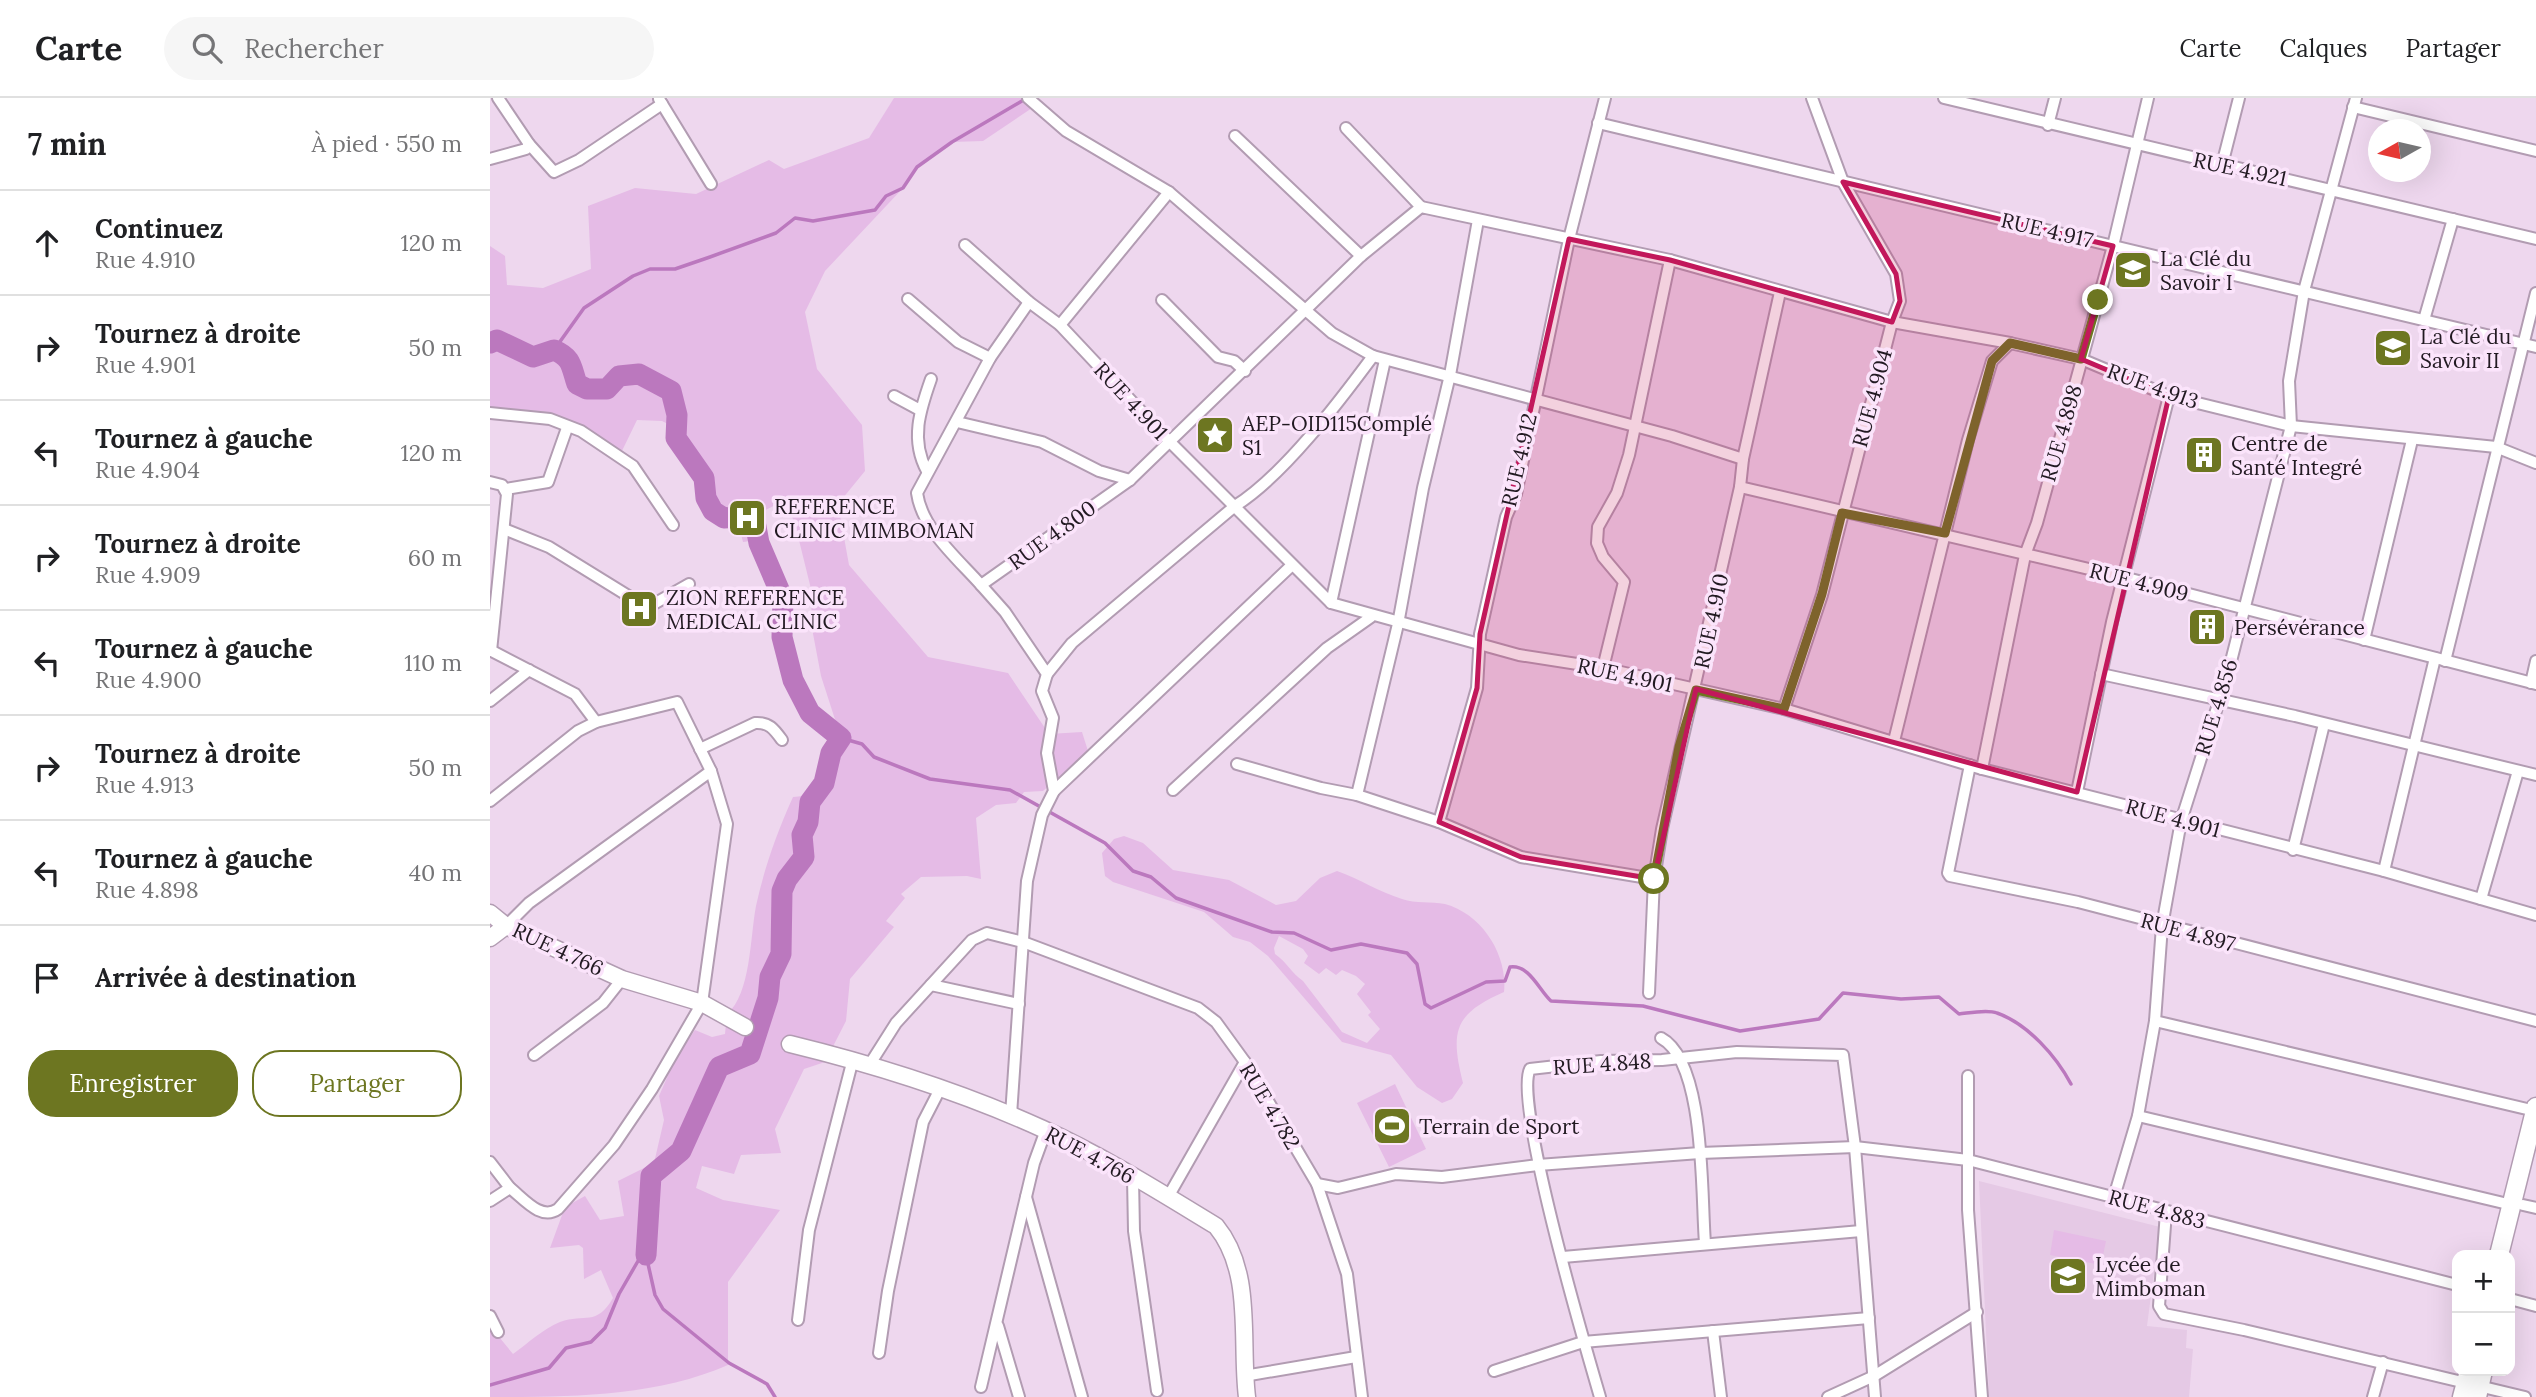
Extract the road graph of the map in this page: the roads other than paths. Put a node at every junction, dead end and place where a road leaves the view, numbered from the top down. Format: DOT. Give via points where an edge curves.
graph roads {
  1 [pos="1028,98"];
  2 [pos="1605,98"];
  3 [pos="1812,98"];
  4 [pos="2056,98"];
  5 [pos="2148,98"];
  6 [pos="2239,98"];
  7 [pos="1951,99"];
  8 [pos="505,100"];
  9 [pos="660,101"];
  10 [pos="2354,102"];
  11 [pos="1598,123"];
  12 [pos="2048,125"];
  13 [pos="1346,128"];
  14 [pos="1235,136"];
  15 [pos="529,144"];
  16 [pos="2136,146"];
  17 [pos="2536,151"];
  18 [pos="490,159"];
  19 [pos="2222,165"];
  20 [pos="1843,182"];
  21 [pos="711,184"];
  22 [pos="2331,188"];
  23 [pos="1169,192"];
  24 [pos="1421,207"];
  25 [pos="2453,219"];
  26 [pos="1478,220"];
  27 [pos="2536,239"];
  28 [pos="1569,240"];
  29 [pos="965,245"];
  30 [pos="2113,246"];
  31 [pos="1361,256"];
  32 [pos="1670,260"];
  33 [pos="2304,291"];
  34 [pos="1780,292"];
  35 [pos="2536,293"];
  36 [pos="908,299"];
  37 [pos="1162,300"];
  38 [pos="1029,302"];
  39 [pos="1306,310"];
  40 [pos="2424,320"];
  41 [pos="1892,322"];
  42 [pos="1060,325"];
  43 [pos="2010,343"];
  44 [pos="2524,345"];
  45 [pos="2536,348"];
  46 [pos="1373,356"];
  47 [pos="990,358"];
  48 [pos="2081,359"];
  49 [pos="1385,360"];
  50 [pos="1245,371"];
  51 [pos="1450,375"];
  52 [pos="931,379"];
  53 [pos="894,396"];
  54 [pos="2169,396"];
  55 [pos="1534,400"];
  56 [pos="920,410"];
  57 [pos="490,412"];
  58 [pos="957,422"];
  59 [pos="1634,426"];
  60 [pos="2291,426"];
  61 [pos="567,428"];
  62 [pos="2412,440"];
  63 [pos="1169,441"];
  64 [pos="2496,447"];
  65 [pos="1743,459"];
  66 [pos="2536,463"];
  67 [pos="927,471"];
  68 [pos="1130,481"];
  69 [pos="490,482"];
  70 [pos="1740,487"];
  71 [pos="506,489"];
  72 [pos="1235,506"];
  73 [pos="1842,513"];
  74 [pos="673,525"];
  75 [pos="504,529"];
  76 [pos="1945,533"];
  77 [pos="2025,555"];
  78 [pos="1291,566"];
  79 [pos="2123,577"];
  80 [pos="689,584"];
  81 [pos="981,585"];
  82 [pos="1331,603"];
  83 [pos="2245,608"];
  84 [pos="1371,617"];
  85 [pos="1398,624"];
  86 [pos="2364,640"];
  87 [pos="1479,642"];
  88 [pos="491,650"];
  89 [pos="2440,660"];
  90 [pos="2536,661"];
  91 [pos="1603,668"];
  92 [pos="529,670"];
  93 [pos="1047,674"];
  94 [pos="2101,674"];
  95 [pos="2533,684"];
  96 [pos="1696,690"];
  97 [pos="2218,698"];
  98 [pos="490,701"];
  99 [pos="1784,709"];
  100 [pos="596,722"];
  101 [pos="2324,724"];
  102 [pos="782,740"];
  103 [pos="1894,741"];
  104 [pos="2414,746"];
  105 [pos="700,749"];
  106 [pos="1237,764"];
  107 [pos="1970,765"];
  108 [pos="1982,769"];
  109 [pos="711,771"];
  110 [pos="2518,771"];
  111 [pos="2536,775"];
  112 [pos="1172,790"];
  113 [pos="1054,791"];
  114 [pos="2077,792"];
  115 [pos="1357,795"];
  116 [pos="490,801"];
  117 [pos="2180,821"];
  118 [pos="1439,822"];
  119 [pos="2293,850"];
  120 [pos="2384,871"];
  121 [pos="1654,879"];
  122 [pos="2481,899"];
  123 [pos="490,913"];
  124 [pos="2536,915"];
  125 [pos="506,926"];
  126 [pos="2162,926"];
  127 [pos="490,938"];
  128 [pos="1023,942"];
  129 [pos="622,979"];
  130 [pos="931,985"];
  131 [pos="1648,993"];
  132 [pos="702,1003"];
  133 [pos="1019,1004"];
  134 [pos="2155,1021"];
  135 [pos="2536,1021"];
  136 [pos="745,1027"];
  137 [pos="1661,1038"];
  138 [pos="790,1044"];
  139 [pos="534,1055"];
  140 [pos="1680,1058"];
  141 [pos="853,1059"];
  142 [pos="1245,1062"];
  143 [pos="870,1063"];
  144 [pos="1968,1076"];
  145 [pos="940,1089"];
  146 [pos="2535,1109"];
  147 [pos="1011,1115"];
  148 [pos="2138,1116"];
  149 [pos="1046,1130"];
  150 [pos="1855,1147"];
  151 [pos="1700,1153"];
  152 [pos="2536,1156"];
  153 [pos="1968,1160"];
  154 [pos="490,1162"];
  155 [pos="1538,1165"];
  156 [pos="1133,1178"];
  157 [pos="1317,1184"];
  158 [pos="510,1188"];
  159 [pos="1026,1196"];
  160 [pos="1168,1197"];
  161 [pos="2114,1197"];
  162 [pos="490,1201"];
  163 [pos="2524,1206"];
  164 [pos="2166,1212"];
  165 [pos="1861,1231"];
  166 [pos="1705,1243"];
  167 [pos="2502,1250"];
  168 [pos="2513,1250"];
  169 [pos="1563,1257"];
  170 [pos="2452,1283"];
  171 [pos="2515,1300"];
  172 [pos="2536,1306"];
  173 [pos="1976,1312"];
  174 [pos="490,1316"];
  175 [pos="1869,1318"];
  176 [pos="798,1320"];
  177 [pos="998,1324"];
  178 [pos="1713,1331"];
  179 [pos="498,1332"];
  180 [pos="1583,1342"];
  181 [pos="879,1353"];
  182 [pos="1356,1357"];
  183 [pos="2382,1362"];
  184 [pos="1494,1371"];
  185 [pos="1244,1376"];
  186 [pos="1874,1376"];
  187 [pos="2473,1384"];
  188 [pos="981,1387"];
  189 [pos="1157,1391"];
  190 [pos="1020,1397"];
  191 [pos="1082,1397"];
  192 [pos="1247,1397"];
  193 [pos="1362,1397"];
  194 [pos="1600,1397"];
  195 [pos="1721,1397"];
  196 [pos="1828,1397"];
  197 [pos="1875,1397"];
  198 [pos="1982,1397"];
  199 [pos="2372,1397"];
  200 [pos="2525,1397"];
  1 -- 23 [label="street" via="1066,131"];
  2 -- 11 [label="street, RUE 4.912"];
  3 -- 20 [label="street, RUE 4.904"];
  4 -- 12 [label="street"];
  5 -- 16 [label="street, RUE 4.898"];
  6 -- 19 [label="street"];
  7 -- 12 [label="street, RUE 4.921"];
  8 -- 15 [label="street"];
  9 -- 15 [label="street" via="579,160 554,172"];
  9 -- 21 [label="street"];
  10 -- 17 [label="street"];
  10 -- 22 [label="street, RUE 4.856"];
  11 -- 20 [label="street, RUE 4.917"];
  11 -- 28 [label="street, RUE 4.912"];
  12 -- 16 [label="street, RUE 4.921"];
  13 -- 24 [label="street"];
  14 -- 31 [label="street"];
  15 -- 18 [label="street" via="526,149"];
  16 -- 19 [label="street, RUE 4.921"];
  16 -- 30 [label="street, RUE 4.898"];
  19 -- 22 [label="street, RUE 4.921"];
  20 -- 30 [label="street, RUE 4.917"];
  20 -- 41 [label="street, RUE 4.904" via="1896,274 1900,301"];
  22 -- 25 [label="street, RUE 4.921"];
  22 -- 33 [label="street, RUE 4.856"];
  23 -- 39 [label="street"];
  23 -- 42 [label="street"];
  24 -- 26 [label="street"];
  24 -- 31 [label="street, RUE 4.800"];
  25 -- 27 [label="street, RUE 4.921"];
  25 -- 40 [label="street"];
  26 -- 28 [label="street"];
  26 -- 51 [label="street"];
  28 -- 32 [label="street, RUE 4.913"];
  28 -- 55 [label="street, RUE 4.912"];
  29 -- 38 [label="street, RUE 4.901"];
  30 -- 33 [label="street, RUE 4.917"];
  30 -- 48 [label="street, RUE 4.898"];
  31 -- 39 [label="street, RUE 4.800"];
  32 -- 34 [label="street, RUE 4.913"];
  32 -- 59 [label="street"];
  33 -- 40 [label="street, RUE 4.917"];
  33 -- 60 [label="street, RUE 4.856" via="2289,381"];
  34 -- 41 [label="street, RUE 4.913"];
  34 -- 65 [label="street, RUE 4.910"];
  35 -- 44 [label="street"];
  36 -- 47 [label="street" via="958,342"];
  37 -- 50 [label="street" via="1218,357 1234,361"];
  38 -- 42 [label="street, RUE 4.901"];
  38 -- 47 [label="street"];
  39 -- 46 [label="street" via="1332,333"];
  39 -- 50 [label="street, RUE 4.800"];
  40 -- 44 [label="street, RUE 4.917"];
  41 -- 43 [label="street, RUE 4.913"];
  41 -- 73 [label="street, RUE 4.904"];
  42 -- 63 [label="street, RUE 4.901"];
  43 -- 48 [label="street, RUE 4.913"];
  43 -- 76 [label="street" via="1992,361"];
  44 -- 45 [label="street, RUE 4.917"];
  44 -- 64 [label="street"];
  46 -- 49 [label="street"];
  46 -- 72 [label="street" via="1336,406 1252,495"];
  47 -- 58 [label="street"];
  48 -- 54 [label="street, RUE 4.913"];
  48 -- 77 [label="street, RUE 4.898"];
  49 -- 51 [label="street"];
  49 -- 82 [label="street"];
  50 -- 63 [label="street, RUE 4.800"];
  51 -- 55 [label="street"];
  51 -- 85 [label="street"];
  52 -- 56 [label="street"];
  53 -- 56 [label="street"];
  54 -- 60 [label="street, RUE 4.913"];
  54 -- 79 [label="street"];
  55 -- 59 [label="street"];
  55 -- 87 [label="street, RUE 4.912"];
  56 -- 67 [label="street" via="916,434"];
  57 -- 61 [label="street" via="550,419"];
  58 -- 67 [label="street"];
  58 -- 68 [label="street" via="1042,442"];
  59 -- 65 [label="street"];
  59 -- 91 [label="street" via="1618,493 1598,527 1597,543 1603,557 1624,582"];
  60 -- 62 [label="street, RUE 4.913"];
  60 -- 83 [label="street, RUE 4.856"];
  61 -- 71 [label="street" via="548,482"];
  61 -- 74 [label="street" via="581,431 620,455 645,480"];
  62 -- 64 [label="street, RUE 4.913"];
  62 -- 86 [label="street"];
  63 -- 68 [label="street, RUE 4.800"];
  63 -- 72 [label="street, RUE 4.901"];
  64 -- 66 [label="street, RUE 4.913"];
  64 -- 89 [label="street"];
  65 -- 70 [label="street, RUE 4.910"];
  67 -- 81 [label="street" via="917,493 919,508"];
  68 -- 81 [label="street, RUE 4.800"];
  69 -- 71 [label="street"];
  70 -- 73 [label="street, RUE 4.909"];
  70 -- 96 [label="street, RUE 4.910"];
  71 -- 75 [label="street"];
  72 -- 78 [label="street, RUE 4.901"];
  72 -- 93 [label="street" via="1072,643"];
  73 -- 76 [label="street, RUE 4.909"];
  73 -- 99 [label="street, RUE 4.904" via="1822,594"];
  75 -- 80 [label="street" via="549,547 643,605 652,605"];
  75 -- 88 [label="street"];
  76 -- 77 [label="street, RUE 4.909"];
  76 -- 103 [label="street"];
  77 -- 79 [label="street, RUE 4.909"];
  77 -- 108 [label="street, RUE 4.898"];
  78 -- 82 [label="street, RUE 4.901"];
  78 -- 113 [label="street"];
  79 -- 83 [label="street, RUE 4.909"];
  79 -- 94 [label="street"];
  81 -- 93 [label="street"];
  82 -- 84 [label="street, RUE 4.901"];
  83 -- 86 [label="street, RUE 4.909"];
  83 -- 97 [label="street, RUE 4.856"];
  84 -- 85 [label="street, RUE 4.901"];
  84 -- 112 [label="street" via="1327,648"];
  85 -- 87 [label="street, RUE 4.901"];
  85 -- 115 [label="street"];
  86 -- 89 [label="street, RUE 4.909"];
  87 -- 91 [label="street, RUE 4.901" via="1519,655"];
  87 -- 118 [label="street, RUE 4.912" via="1477,688"];
  88 -- 92 [label="street"];
  89 -- 95 [label="street, RUE 4.909"];
  89 -- 104 [label="street"];
  90 -- 95 [label="street"];
  91 -- 96 [label="street, RUE 4.901"];
  92 -- 98 [label="street"];
  92 -- 100 [label="street" via="575,694"];
  93 -- 113 [label="street" via="1042,691 1053,718 1047,753"];
  94 -- 97 [label="street"];
  94 -- 114 [label="street"];
  96 -- 99 [label="street, RUE 4.901"];
  96 -- 121 [label="street, RUE 4.910" via="1679,747"];
  97 -- 101 [label="street"];
  97 -- 117 [label="street, RUE 4.856"];
  99 -- 103 [label="street, RUE 4.901"];
  100 -- 105 [label="street" via="677,702"];
  100 -- 116 [label="street" via="578,731"];
  101 -- 104 [label="street"];
  101 -- 119 [label="street"];
  102 -- 105 [label="street" via="764,722"];
  103 -- 107 [label="street, RUE 4.901"];
  104 -- 110 [label="street"];
  104 -- 120 [label="street"];
  105 -- 109 [label="street"];
  106 -- 115 [label="street"];
  107 -- 108 [label="street, RUE 4.901"];
  107 -- 126 [label="street, RUE 4.897" via="1948,875 2078,902"];
  108 -- 114 [label="street, RUE 4.901"];
  109 -- 125 [label="street" via="529,903"];
  109 -- 132 [label="street" via="727,824"];
  110 -- 111 [label="street"];
  110 -- 122 [label="street"];
  113 -- 128 [label="street" via="1042,816 1027,881"];
  114 -- 117 [label="street, RUE 4.901"];
  115 -- 118 [label="street"];
  117 -- 119 [label="street, RUE 4.901"];
  117 -- 126 [label="street, RUE 4.856"];
  118 -- 121 [label="street" via="1521,857"];
  119 -- 120 [label="street, RUE 4.901"];
  120 -- 122 [label="street, RUE 4.901"];
  121 -- 131 [label="street, RUE 4.910"];
  122 -- 124 [label="street, RUE 4.901"];
  123 -- 125 [label="street, RUE 4.766"];
  125 -- 127 [label="street"];
  125 -- 129 [label="street, RUE 4.766"];
  126 -- 134 [label="street, RUE 4.856"];
  126 -- 135 [label="street, RUE 4.897"];
  128 -- 130 [label="street, RUE 4.782" via="979,935"];
  128 -- 133 [label="street"];
  128 -- 142 [label="street, RUE 4.782" via="1198,1008 1216,1021"];
  129 -- 132 [label="street, RUE 4.766"];
  129 -- 139 [label="street" via="603,1003"];
  130 -- 133 [label="street"];
  130 -- 143 [label="street" via="896,1023"];
  132 -- 136 [label="street, RUE 4.766"];
  132 -- 158 [label="street" via="614,1145 558,1209 542,1213"];
  133 -- 147 [label="street"];
  134 -- 146 [label="street"];
  134 -- 148 [label="street, RUE 4.856"];
  137 -- 140 [label="street" via="1672,1044"];
  138 -- 141 [label="street, RUE 4.766"];
  140 -- 150 [label="street, RUE 4.848" via="1737,1052 1843,1055"];
  140 -- 151 [label="street" via="1699,1119"];
  140 -- 155 [label="street, RUE 4.848" via="1530,1069 1525,1078 1526,1101"];
  141 -- 143 [label="street, RUE 4.766"];
  141 -- 176 [label="street" via="809,1230"];
  142 -- 157 [label="street, RUE 4.782"];
  142 -- 160 [label="street"];
  143 -- 145 [label="street, RUE 4.766"];
  144 -- 153 [label="street"];
  145 -- 147 [label="street, RUE 4.766"];
  145 -- 181 [label="street" via="923,1122"];
  146 -- 163 [label="main road"];
  147 -- 149 [label="street, RUE 4.766"];
  148 -- 161 [label="street, RUE 4.856"];
  148 -- 163 [label="street"];
  149 -- 156 [label="street, RUE 4.766"];
  149 -- 159 [label="street"];
  150 -- 151 [label="street, RUE 4.883"];
  150 -- 153 [label="street, RUE 4.883"];
  150 -- 165 [label="street"];
  151 -- 155 [label="street, RUE 4.883"];
  151 -- 166 [label="street"];
  152 -- 163 [label="main road"];
  153 -- 161 [label="street, RUE 4.883"];
  153 -- 173 [label="street"];
  154 -- 158 [label="street"];
  155 -- 157 [label="street, RUE 4.883" via="1442,1177 1396,1174 1338,1188"];
  155 -- 169 [label="street, RUE 4.848"];
  156 -- 160 [label="street, RUE 4.766"];
  156 -- 189 [label="street" via="1134,1231"];
  157 -- 182 [label="street, RUE 4.782" via="1347,1274"];
  158 -- 162 [label="street"];
  159 -- 177 [label="street"];
  159 -- 191 [label="street"];
  160 -- 185 [label="street, RUE 4.766" via="1216,1226 1229,1242 1238,1269"];
  161 -- 164 [label="street, RUE 4.883"];
  163 -- 167 [label="main road"];
  163 -- 168 [label="main road"];
  164 -- 170 [label="street, RUE 4.883"];
  164 -- 183 [label="street" via="2159,1306 2164,1314"];
  165 -- 166 [label="street"];
  165 -- 175 [label="street"];
  166 -- 169 [label="street"];
  169 -- 180 [label="street, RUE 4.848"];
  171 -- 172 [label="street"];
  173 -- 186 [label="street"];
  173 -- 198 [label="street"];
  174 -- 179 [label="street"];
  175 -- 178 [label="street"];
  175 -- 186 [label="street"];
  177 -- 188 [label="street"];
  177 -- 190 [label="street"];
  178 -- 180 [label="street"];
  178 -- 195 [label="street"];
  180 -- 184 [label="street"];
  180 -- 194 [label="street, RUE 4.848"];
  182 -- 185 [label="street"];
  182 -- 193 [label="street, RUE 4.782"];
  183 -- 187 [label="street"];
  183 -- 199 [label="street"];
  185 -- 192 [label="street, RUE 4.766"];
  186 -- 196 [label="street"];
  186 -- 197 [label="street"];
  187 -- 200 [label="street"];
}
